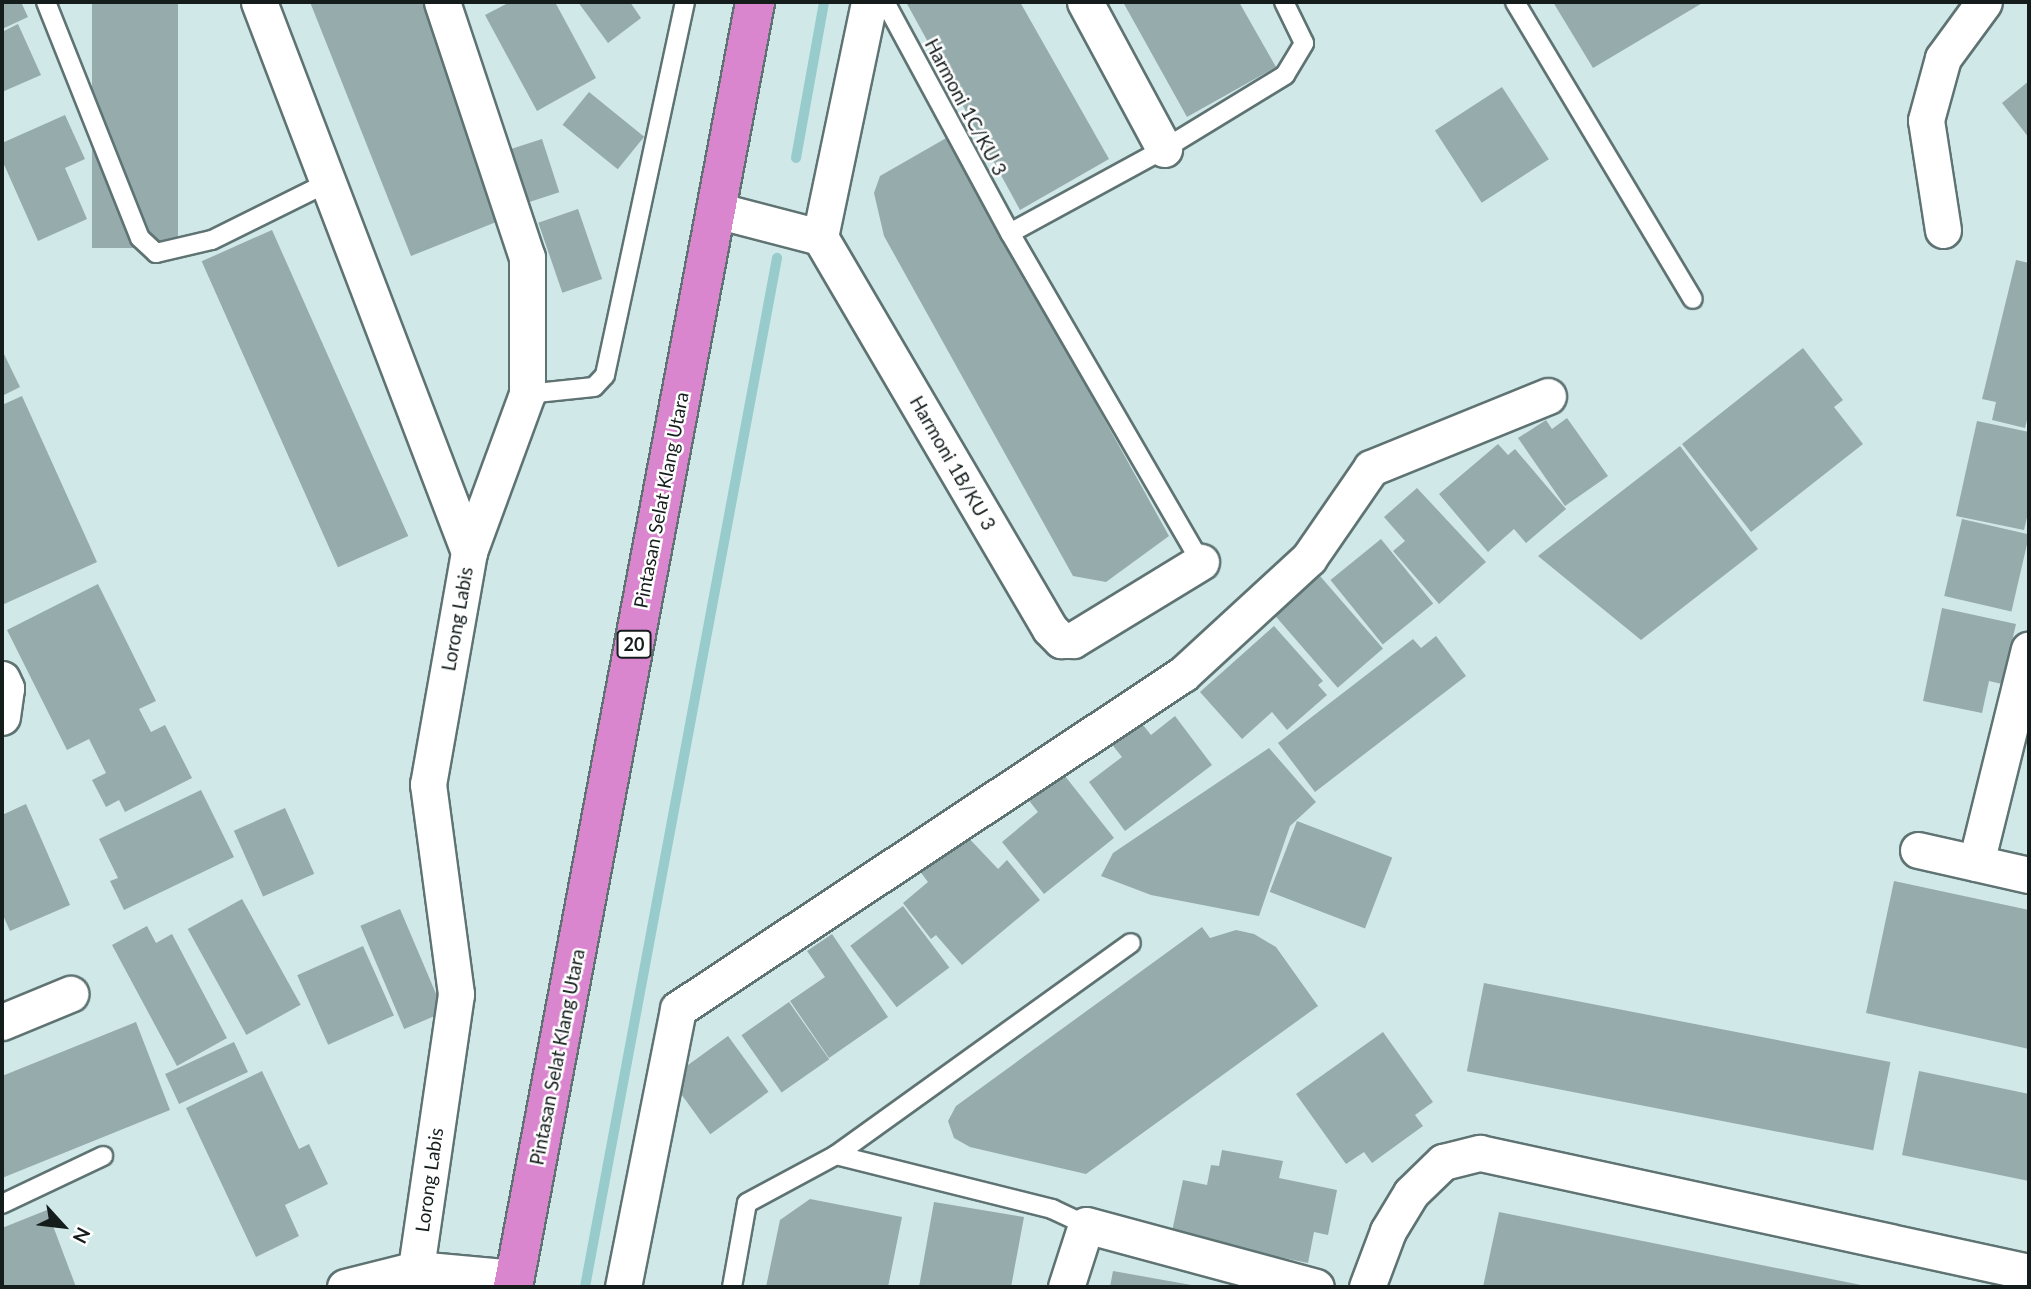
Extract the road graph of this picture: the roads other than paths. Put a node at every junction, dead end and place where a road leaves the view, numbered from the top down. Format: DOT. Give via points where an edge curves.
graph roads {
  1 [pos="46,2"];
  2 [pos="259,2"];
  3 [pos="442,2"];
  4 [pos="685,2"];
  5 [pos="755,2"];
  6 [pos="869,2"];
  7 [pos="885,2"];
  8 [pos="1085,2"];
  9 [pos="1284,2"];
  10 [pos="1516,2"];
  11 [pos="1984,2"];
  12 [pos="1164,149"];
  13 [pos="327,183"];
  14 [pos="716,210"];
  15 [pos="1943,230"];
  16 [pos="1010,233"];
  17 [pos="820,237"];
  18 [pos="1693,299"];
  19 [pos="527,394"];
  20 [pos="1548,396"];
  21 [pos="469,552"];
  22 [pos="1201,562"];
  23 [pos="2029,649"];
  24 [pos="1918,850"];
  25 [pos="1976,863"];
  26 [pos="2029,875"];
  27 [pos="1131,943"];
  28 [pos="70,994"];
  29 [pos="2,1022"];
  30 [pos="836,1155"];
  31 [pos="103,1156"];
  32 [pos="2,1204"];
  33 [pos="1086,1225"];
  34 [pos="416,1269"];
  35 [pos="2029,1272"];
  36 [pos="514,1283"];
  37 [pos="345,1287"];
  38 [pos="623,1287"];
  39 [pos="733,1287"];
  40 [pos="1066,1287"];
  41 [pos="1316,1287"];
  42 [pos="1367,1287"];
  1 -- 13 [label="lane" via="139,238 156,253 212,240"];
  2 -- 13 [label="street, Lorong Labis"];
  3 -- 19 [label="street" via="527,257"];
  4 -- 19 [label="lane" via="606,375 594,387"];
  5 -- 14 [label="highway, Pintasan Selat Klang Utara / 20"];
  6 -- 17 [label="street"];
  7 -- 16 [label="lane, Harmoni 1C/KU 3"];
  8 -- 12 [label="street"];
  9 -- 12 [label="lane" via="1304,43 1295,66"];
  10 -- 18 [label="lane"];
  11 -- 15 [label="street" via="1943,58 1926,120"];
  12 -- 16 [label="lane"];
  13 -- 21 [label="street, Lorong Labis"];
  14 -- 17 [label="street"];
  14 -- 36 [label="highway, Pintasan Selat Klang Utara / 20"];
  16 -- 22 [label="lane, Harmoni 1C/KU 3"];
  17 -- 22 [label="street, Harmoni 1B/KU 3" via="1050,629 1061,640 1073,639"];
  19 -- 21 [label="street"];
  20 -- 38 [label="street" via="1371,468 1309,558 1183,674 678,1009"];
  21 -- 34 [label="street, Lorong Labis" via="428,784 456,994"];
  23 -- 25 [label="street"];
  24 -- 25 [label="street"];
  25 -- 26 [label="street"];
  27 -- 30 [label="lane"];
  28 -- 29 [label="street"];
  30 -- 33 [label="lane" via="1052,1209"];
  30 -- 39 [label="lane" via="747,1203"];
  31 -- 32 [label="lane"];
  33 -- 40 [label="street"];
  33 -- 41 [label="street"];
  34 -- 36 [label="street"];
  34 -- 37 [label="street"];
  35 -- 42 [label="street" via="1480,1153 1443,1162 1411,1192 1388,1231"];
}
